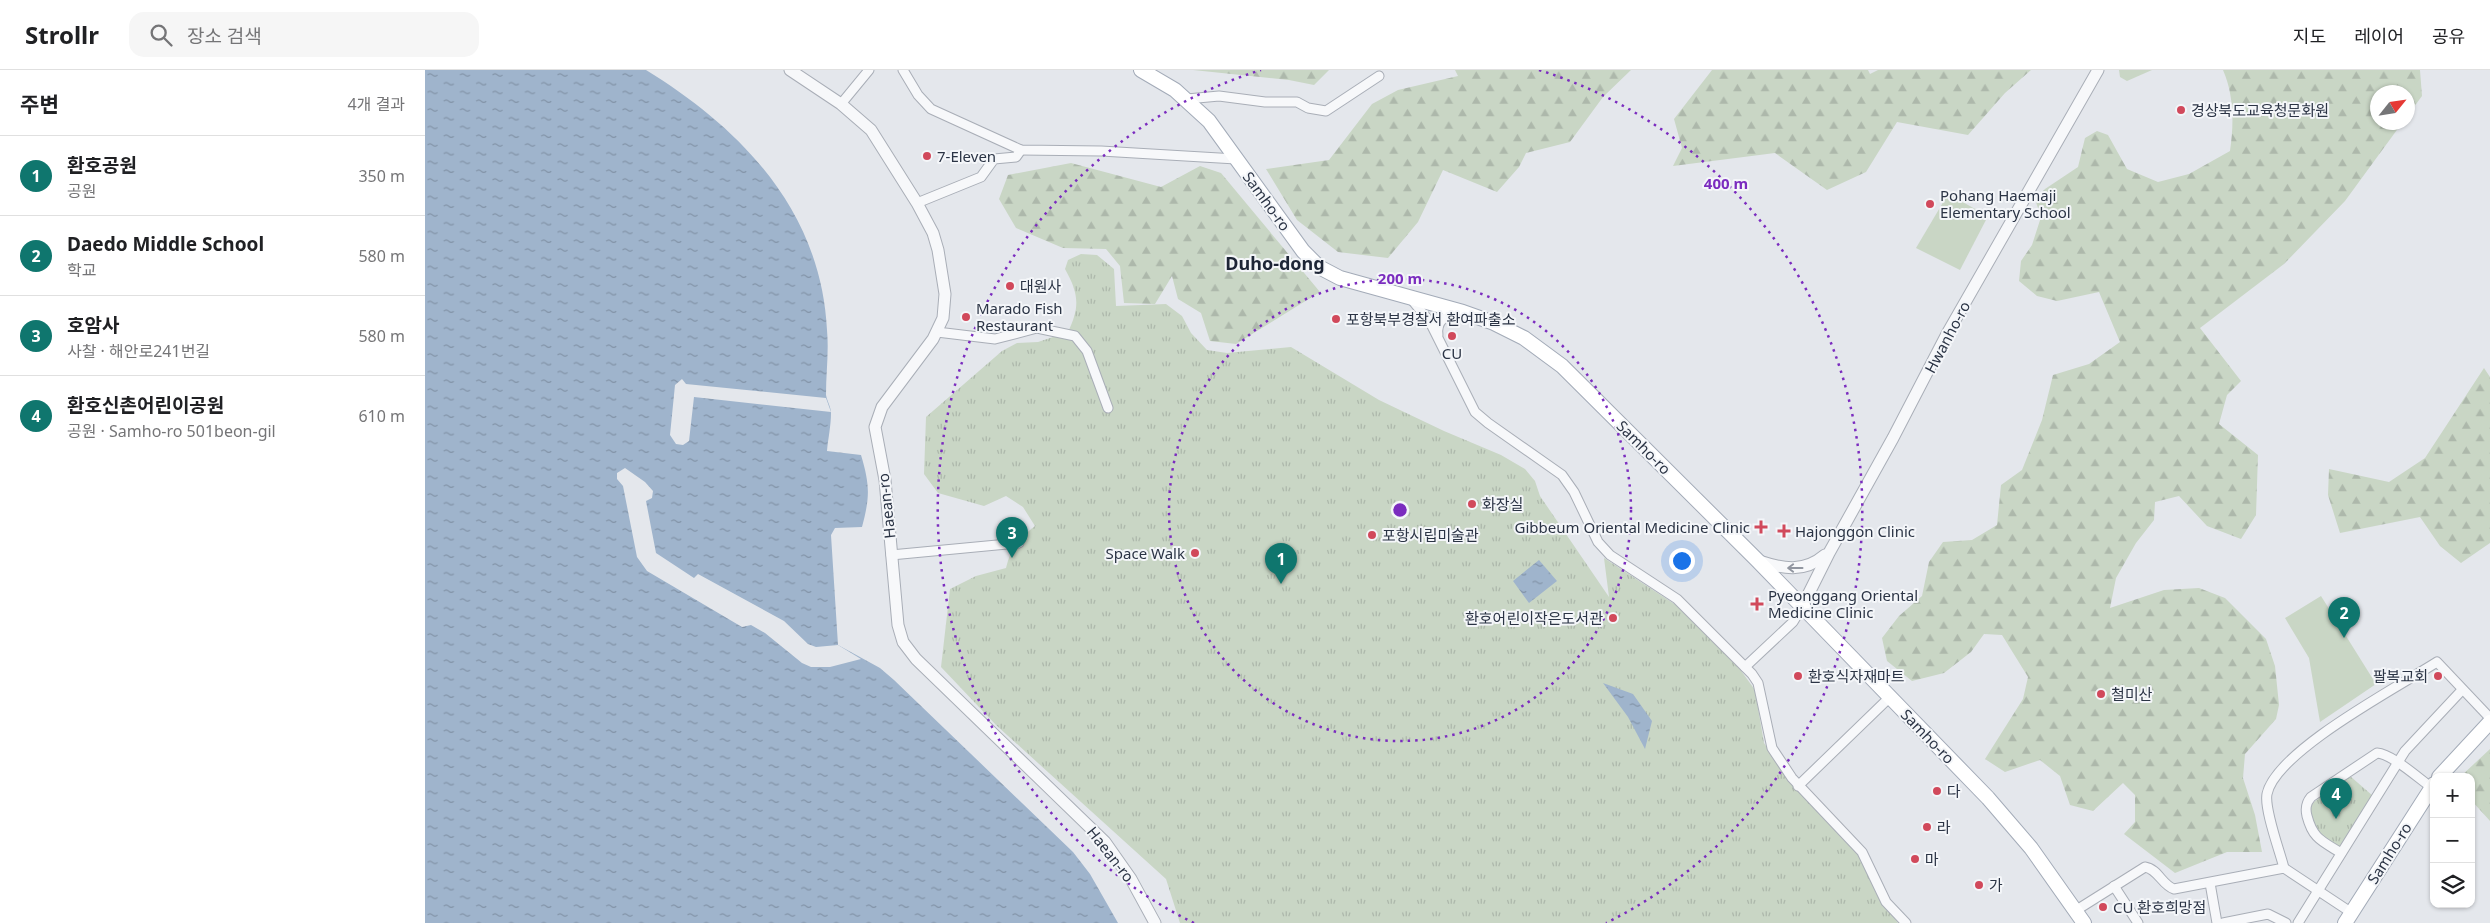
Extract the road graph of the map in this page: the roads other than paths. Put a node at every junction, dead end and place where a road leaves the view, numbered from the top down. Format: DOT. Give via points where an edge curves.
graph roads {
  1 [pos="790,70"];
  2 [pos="869,70"];
  3 [pos="903,70"];
  4 [pos="1141,70"];
  5 [pos="2098,70"];
  6 [pos="1379,76"];
  7 [pos="1187,98"];
  8 [pos="841,104"];
  9 [pos="1021,150"];
  10 [pos="1236,159"];
  11 [pos="917,203"];
  12 [pos="1411,299"];
  13 [pos="1463,312"];
  14 [pos="937,332"];
  15 [pos="1439,337"];
  16 [pos="1108,408"];
  17 [pos="1019,542"];
  18 [pos="1829,553"];
  19 [pos="891,555"];
  20 [pos="1757,560"];
  21 [pos="1802,607"];
  22 [pos="1745,667"];
  23 [pos="2462,690"];
  24 [pos="1890,697"];
  25 [pos="2490,720"];
  26 [pos="2397,762"];
  27 [pos="2444,773"];
  28 [pos="2430,780"];
  29 [pos="1798,786"];
  30 [pos="2430,791"];
  31 [pos="2341,852"];
  32 [pos="2284,868"];
  33 [pos="2210,883"];
  34 [pos="2113,886"];
  35 [pos="2318,891"];
  36 [pos="2075,911"];
  37 [pos="2348,918"];
  38 [pos="1155,923"];
  39 [pos="1906,923"];
  40 [pos="2084,923"];
  41 [pos="2138,923"];
  42 [pos="2217,923"];
  43 [pos="2223,923"];
  44 [pos="2286,923"];
  45 [pos="2298,923"];
  1 -- 8 [label="street, Haean-ro"];
  2 -- 8 [label="street"];
  3 -- 9 [label="street" via="917,95 931,109"];
  4 -- 7 [label="main road, Samho-ro"];
  5 -- 18 [label="street, Hwanho-ro" via="1947,334"];
  6 -- 7 [label="street" via="1326,112 1297,102 1219,96"];
  7 -- 10 [label="main road, Samho-ro"];
  8 -- 11 [label="street, Haean-ro" via="871,130"];
  9 -- 10 [label="street"];
  9 -- 11 [label="street" via="1016,156 994,159 981,177"];
  10 -- 12 [label="main road, Samho-ro" via="1319,267 1351,283"];
  11 -- 14 [label="street, Haean-ro" via="936,240 941,265 945,302"];
  12 -- 13 [label="main road, Samho-ro"];
  12 -- 15 [label="street" via="1425,313"];
  13 -- 15 [label="street" via="1452,313 1441,320 1437,329"];
  13 -- 20 [label="main road, Samho-ro" via="1524,338 1562,366"];
  14 -- 16 [label="street" via="995,339 1037,328 1075,336 1087,350"];
  14 -- 19 [label="street, Haean-ro" via="882,407 875,427 885,480"];
  15 -- 22 [label="street" via="1475,412 1562,475 1601,547 1677,600"];
  17 -- 19 [label="street"];
  18 -- 20 [label="street, one-way" via="1812,565 1795,569"];
  18 -- 21 [label="street, Hwanho-ro"];
  19 -- 38 [label="street, Haean-ro" via="898,625 906,646 1105,842 1131,879"];
  20 -- 21 [label="main road, Samho-ro"];
  21 -- 22 [label="street" via="1793,622"];
  21 -- 24 [label="main road, Samho-ro"];
  22 -- 29 [label="street" via="1758,683 1772,748"];
  23 -- 25 [label="street"];
  23 -- 26 [label="street" via="2425,727"];
  23 -- 32 [label="street" via="2437,662 2299,752 2276,778 2267,794 2267,807"];
  24 -- 29 [label="street"];
  24 -- 36 [label="main road, Samho-ro" via="2005,817"];
  25 -- 27 [label="main road, Samho-ro"];
  26 -- 28 [label="street"];
  26 -- 31 [label="street"];
  26 -- 31 [label="street" via="2381,753 2373,755 2307,801 2306,811 2312,833"];
  29 -- 39 [label="street" via="1863,852 1887,902"];
  30 -- 37 [label="main road, Samho-ro"];
  31 -- 35 [label="street"];
  32 -- 33 [label="street"];
  32 -- 35 [label="street"];
  33 -- 34 [label="street" via="2174,889 2145,867"];
  33 -- 42 [label="street"];
  34 -- 36 [label="street"];
  34 -- 41 [label="street"];
  35 -- 37 [label="street"];
  35 -- 45 [label="street"];
  36 -- 40 [label="main road, Samho-ro"];
  43 -- 44 [label="street" via="2268,914"];
}
